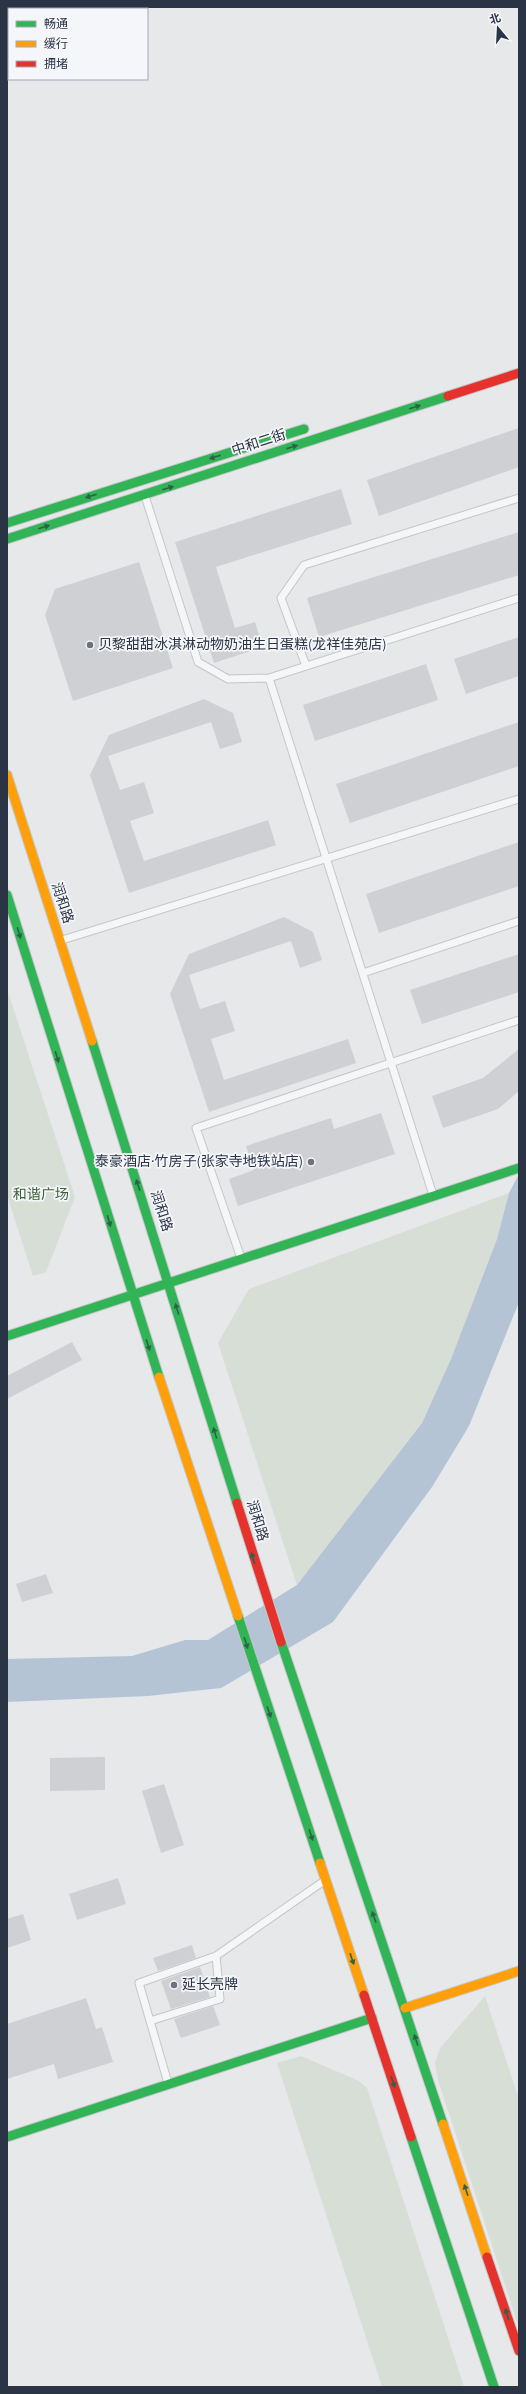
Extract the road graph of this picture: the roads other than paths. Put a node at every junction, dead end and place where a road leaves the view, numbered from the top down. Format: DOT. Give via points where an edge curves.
graph roads {
  1 [pos="519,373"];
  2 [pos="315,425"];
  3 [pos="145,496"];
  4 [pos="519,498"];
  5 [pos="7,523"];
  6 [pos="7,539"];
  7 [pos="519,598"];
  8 [pos="306,666"];
  9 [pos="269,678"];
  10 [pos="7,775"];
  11 [pos="519,799"];
  12 [pos="326,859"];
  13 [pos="7,895"];
  14 [pos="519,920"];
  15 [pos="60,941"];
  16 [pos="363,973"];
  17 [pos="519,1020"];
  18 [pos="391,1063"];
  19 [pos="519,1168"];
  20 [pos="434,1196"];
  21 [pos="241,1259"];
  22 [pos="169,1283"];
  23 [pos="132,1295"];
  24 [pos="7,1336"];
  25 [pos="326,1880"];
  26 [pos="216,1956"];
  27 [pos="519,1971"];
  28 [pos="405,2008"];
  29 [pos="372,2018"];
  30 [pos="150,2021"];
  31 [pos="169,2084"];
  32 [pos="7,2137"];
  33 [pos="519,2351"];
  34 [pos="494,2387"];
  3 -- 1 [label="main road, 中和二街, one-way"];
  2 -- 5 [label="main road, 中和二街, one-way"];
  6 -- 3 [label="main road, 中和二街, one-way"];
  3 -- 9 [label="lane" via="198,662 228,679"];
  4 -- 8 [label="lane" via="304,565 281,598"];
  7 -- 8 [label="lane"];
  8 -- 9 [label="lane"];
  9 -- 12 [label="lane"];
  10 -- 15 [label="main road, 润和路"];
  11 -- 12 [label="lane"];
  12 -- 15 [label="lane"];
  12 -- 16 [label="lane"];
  13 -- 23 [label="main road, one-way"];
  14 -- 16 [label="lane"];
  22 -- 15 [label="main road, 润和路, one-way"];
  16 -- 18 [label="lane"];
  17 -- 18 [label="lane"];
  18 -- 20 [label="lane"];
  18 -- 21 [label="lane" via="196,1128"];
  19 -- 20 [label="main road"];
  20 -- 21 [label="main road"];
  21 -- 22 [label="main road"];
  22 -- 23 [label="main road"];
  28 -- 22 [label="main road, 润和路, one-way" via="265,1595"];
  23 -- 24 [label="main road"];
  23 -- 25 [label="main road, one-way"];
  25 -- 26 [label="lane"];
  25 -- 29 [label="main road, one-way"];
  26 -- 30 [label="lane" via="220,1999"];
  26 -- 30 [label="lane" via="138,1983"];
  27 -- 28 [label="main road"];
  33 -- 28 [label="main road, 润和路, one-way"];
  29 -- 31 [label="main road"];
  29 -- 34 [label="main road, one-way"];
  30 -- 31 [label="lane"];
  31 -- 32 [label="main road"];
}
